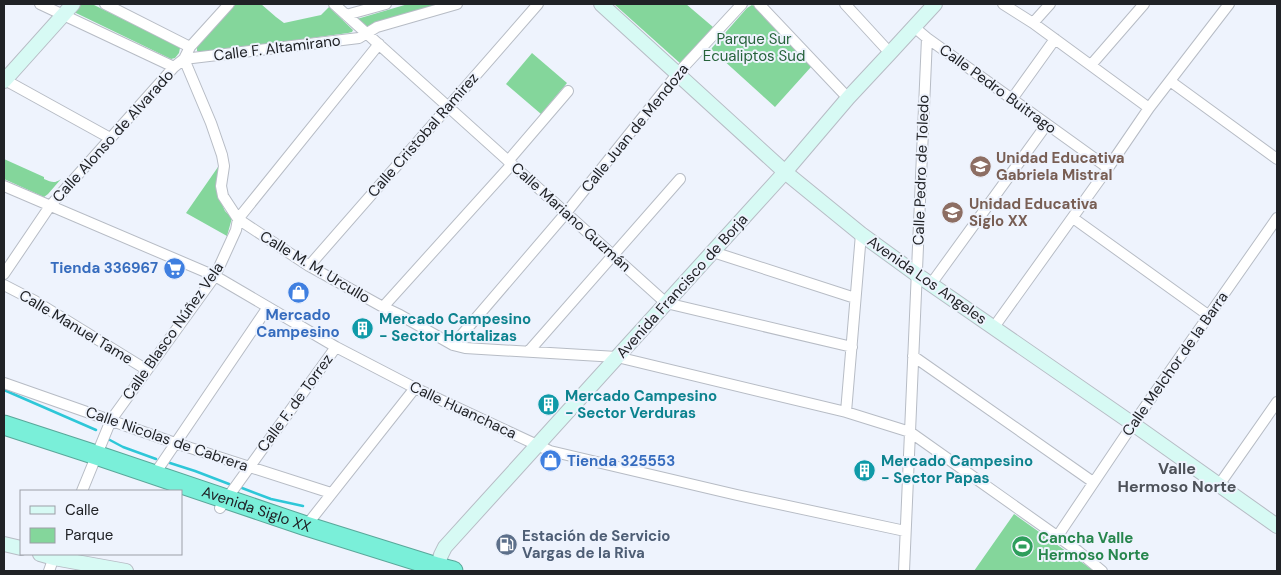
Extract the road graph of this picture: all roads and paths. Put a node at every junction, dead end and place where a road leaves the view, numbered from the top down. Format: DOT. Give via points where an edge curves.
graph roads {
  1 [pos="40,4"];
  2 [pos="73,4"];
  3 [pos="105,4"];
  4 [pos="229,4"];
  5 [pos="334,4"];
  6 [pos="386,4"];
  7 [pos="457,4"];
  8 [pos="538,4"];
  9 [pos="601,4"];
  10 [pos="742,4"];
  11 [pos="759,4"];
  12 [pos="845,4"];
  13 [pos="935,4"];
  14 [pos="1004,4"];
  15 [pos="1050,4"];
  16 [pos="1144,4"];
  17 [pos="1224,5"];
  18 [pos="63,15"];
  19 [pos="346,15"];
  20 [pos="1033,23"];
  21 [pos="914,27"];
  22 [pos="368,33"];
  23 [pos="927,38"];
  24 [pos="1055,39"];
  25 [pos="379,44"];
  26 [pos="190,47"];
  27 [pos="890,53"];
  28 [pos="184,58"];
  29 [pos="1091,65"];
  30 [pos="174,67"];
  31 [pos="678,73"];
  32 [pos="4,81"];
  33 [pos="1170,81"];
  34 [pos="568,91"];
  35 [pos="848,98"];
  36 [pos="1012,99"];
  37 [pos="448,106"];
  38 [pos="1149,108"];
  39 [pos="1047,124"];
  40 [pos="110,138"];
  41 [pos="1277,159"];
  42 [pos="510,162"];
  43 [pos="1108,168"];
  44 [pos="785,172"];
  45 [pos="680,179"];
  46 [pos="4,186"];
  47 [pos="50,206"];
  48 [pos="566,213"];
  49 [pos="1072,218"];
  50 [pos="1277,218"];
  51 [pos="238,219"];
  52 [pos="861,234"];
  53 [pos="713,252"];
  54 [pos="613,255"];
  55 [pos="309,266"];
  56 [pos="4,274"];
  57 [pos="916,274"];
  58 [pos="215,276"];
  59 [pos="931,284"];
  60 [pos="4,285"];
  61 [pos="855,298"];
  62 [pos="666,303"];
  63 [pos="268,307"];
  64 [pos="383,307"];
  65 [pos="1208,315"];
  66 [pos="994,327"];
  67 [pos="453,345"];
  68 [pos="336,347"];
  69 [pos="852,347"];
  70 [pos="529,351"];
  71 [pos="913,356"];
  72 [pos="617,357"];
  73 [pos="147,370"];
  74 [pos="4,383"];
  75 [pos="415,388"];
  76 [pos="1277,402"];
  77 [pos="846,412"];
  78 [pos="111,420"];
  79 [pos="1133,424"];
  80 [pos="4,425"];
  81 [pos="910,432"];
  82 [pos="4,438"];
  83 [pos="175,443"];
  84 [pos="538,445"];
  85 [pos="94,460"];
  86 [pos="249,466"];
  87 [pos="154,474"];
  88 [pos="1093,482"];
  89 [pos="1219,485"];
  90 [pos="82,490"];
  91 [pos="167,490"];
  92 [pos="331,494"];
  93 [pos="182,495"];
  94 [pos="223,503"];
  95 [pos="306,526"];
  96 [pos="1277,526"];
  97 [pos="905,531"];
  98 [pos="1057,537"];
  99 [pos="4,544"];
  100 [pos="20,548"];
  101 [pos="55,556"];
  102 [pos="442,570"];
  103 [pos="48,571"];
  104 [pos="126,571"];
  105 [pos="414,571"];
  106 [pos="904,571"];
  107 [pos="1102,571"];
  1 -- 18 [label="street"];
  2 -- 18 [label="street"];
  3 -- 26 [label="street"];
  4 -- 26 [label="street, Calle Alonso de Alvarado"];
  5 -- 19 [label="street, Calle Mariano Guzmán"];
  6 -- 19 [label="street"];
  7 -- 22 [label="street, Calle F. Altamirano" via="377,27"];
  8 -- 37 [label="street, Calle Cristobal Ramirez"];
  9 -- 31 [label="street, Avenida Los Angeles"];
  10 -- 31 [label="street, Calle Juan de Mendoza"];
  11 -- 35 [label="street"];
  12 -- 27 [label="street"];
  13 -- 21 [label="street, Avenida Francisco de Borja"];
  14 -- 20 [label="street"];
  15 -- 20 [label="street"];
  16 -- 29 [label="street"];
  17 -- 33 [label="street"];
  18 -- 30 [label="street"];
  18 -- 32 [label="street"];
  19 -- 22 [label="street, Calle Mariano Guzmán"];
  20 -- 24 [label="street"];
  21 -- 23 [label="street, Calle Pedro Buitrago"];
  21 -- 27 [label="street, Avenida Francisco de Borja"];
  22 -- 25 [label="street, Calle Mariano Guzmán"];
  22 -- 28 [label="street, Calle F. Altamirano" via="359,38"];
  23 -- 36 [label="street, Calle Pedro Buitrago"];
  23 -- 57 [label="street, Calle Pedro de Toledo"];
  24 -- 29 [label="street"];
  24 -- 36 [label="street"];
  25 -- 37 [label="street, Calle Mariano Guzmán"];
  25 -- 51 [label="street, Calle Blasco Núñez Vela"];
  26 -- 28 [label="street, Calle Alonso de Alvarado"];
  27 -- 35 [label="street, Avenida Francisco de Borja"];
  28 -- 30 [label="street, Calle Alonso de Alvarado"];
  28 -- 51 [label="street, Calle M. M. Urcullo" via="222,155 223,196"];
  29 -- 38 [label="street"];
  30 -- 40 [label="street, Calle Alonso de Alvarado"];
  31 -- 44 [label="street, Avenida Los Angeles"];
  31 -- 48 [label="street, Calle Juan de Mendoza"];
  32 -- 40 [label="street"];
  33 -- 38 [label="street"];
  33 -- 41 [label="street"];
  34 -- 42 [label="street"];
  35 -- 44 [label="street, Avenida Francisco de Borja"];
  36 -- 39 [label="street, Calle Pedro Buitrago"];
  37 -- 42 [label="street, Calle Mariano Guzmán"];
  37 -- 55 [label="street, Calle Cristobal Ramirez"];
  38 -- 43 [label="street"];
  39 -- 43 [label="street, Calle Pedro Buitrago"];
  39 -- 59 [label="street"];
  40 -- 47 [label="street, Calle Alonso de Alvarado"];
  42 -- 48 [label="street, Calle Mariano Guzmán"];
  42 -- 64 [label="street"];
  43 -- 49 [label="street"];
  44 -- 52 [label="street, Avenida Los Angeles"];
  44 -- 53 [label="street, Avenida Francisco de Borja"];
  45 -- 54 [label="street"];
  46 -- 47 [label="street, Calle Huanchaca"];
  47 -- 56 [label="street, Calle Alonso de Alvarado"];
  47 -- 58 [label="street, Calle Huanchaca"];
  48 -- 54 [label="street, Calle Mariano Guzmán"];
  48 -- 67 [label="street, Calle Juan de Mendoza"];
  49 -- 65 [label="street"];
  49 -- 66 [label="street"];
  50 -- 65 [label="street, Calle Melchor de la Barra"];
  51 -- 55 [label="street, Calle M. M. Urcullo"];
  51 -- 58 [label="street, Calle Blasco Núñez Vela"];
  52 -- 57 [label="street, Avenida Los Angeles"];
  52 -- 61 [label="street"];
  53 -- 61 [label="street"];
  53 -- 62 [label="street, Avenida Francisco de Borja"];
  54 -- 62 [label="street, Calle Mariano Guzmán"];
  54 -- 70 [label="street"];
  55 -- 64 [label="street, Calle M. M. Urcullo"];
  57 -- 59 [label="street, Avenida Los Angeles"];
  57 -- 71 [label="street, Calle Pedro de Toledo"];
  58 -- 63 [label="street, Calle Huanchaca"];
  58 -- 73 [label="street, Calle Blasco Núñez Vela"];
  59 -- 66 [label="street, Avenida Los Angeles"];
  60 -- 73 [label="street, Calle Manuel Tame"];
  61 -- 69 [label="street"];
  62 -- 69 [label="street, Calle Mariano Guzmán"];
  62 -- 72 [label="street, Avenida Francisco de Borja"];
  63 -- 68 [label="street, Calle Huanchaca"];
  63 -- 83 [label="street"];
  64 -- 67 [label="street, Calle M. M. Urcullo"];
  65 -- 79 [label="street, Calle Melchor de la Barra"];
  66 -- 79 [label="street, Avenida Los Angeles"];
  67 -- 70 [label="street, Calle M. M. Urcullo"];
  68 -- 75 [label="street, Calle Huanchaca"];
  68 -- 86 [label="street, Calle F. de Torrez"];
  69 -- 77 [label="street"];
  70 -- 72 [label="street, Calle M. M. Urcullo"];
  71 -- 81 [label="street, Calle Pedro de Toledo"];
  71 -- 88 [label="street"];
  72 -- 77 [label="street, Calle M. M. Urcullo"];
  72 -- 84 [label="street, Avenida Francisco de Borja"];
  73 -- 78 [label="street, Calle Blasco Núñez Vela"];
  74 -- 78 [label="street, Calle Nicolas de Cabrera"];
  75 -- 84 [label="street, Calle Huanchaca"];
  75 -- 92 [label="street"];
  76 -- 89 [label="street"];
  77 -- 81 [label="street, Calle M. M. Urcullo"];
  78 -- 83 [label="street, Calle Nicolas de Cabrera"];
  78 -- 85 [label="street, Calle Blasco Núñez Vela"];
  79 -- 88 [label="street, Calle Melchor de la Barra"];
  79 -- 89 [label="street, Avenida Los Angeles"];
  80 -- 85 [label="highway, Avenida Siglo XX"];
  81 -- 97 [label="street, Calle Pedro de Toledo"];
  81 -- 98 [label="street, Calle M. M. Urcullo"];
  82 -- 85 [label="highway, Avenida Siglo XX"];
  83 -- 86 [label="street, Calle Nicolas de Cabrera"];
  83 -- 87 [label="street"];
  84 -- 97 [label="street, Calle Huanchaca" via="550,451 676,481"];
  84 -- 102 [label="street, Avenida Francisco de Borja" via="445,547 441,555"];
  85 -- 87 [label="highway, Avenida Siglo XX"];
  85 -- 90 [label="street, Calle Blasco Núñez Vela"];
  85 -- 91 [label="highway, Avenida Siglo XX"];
  86 -- 92 [label="street, Calle Nicolas de Cabrera"];
  86 -- 94 [label="street, Calle F. de Torrez"];
  87 -- 94 [label="highway, Avenida Siglo XX"];
  88 -- 98 [label="street, Calle Melchor de la Barra"];
  89 -- 96 [label="street, Avenida Los Angeles"];
  92 -- 95 [label="street"];
  93 -- 94 [label="highway, Avenida Siglo XX"];
  94 -- 95 [label="highway, Avenida Siglo XX"];
  94 -- 105 [label="highway, Avenida Siglo XX"];
  95 -- 102 [label="highway, Avenida Siglo XX"];
  97 -- 106 [label="street, Calle Pedro de Toledo"];
  98 -- 107 [label="street, Calle M. M. Urcullo"];
  99 -- 100 [label="street"];
  101 -- 103 [label="street"];
  101 -- 104 [label="street"];
}
